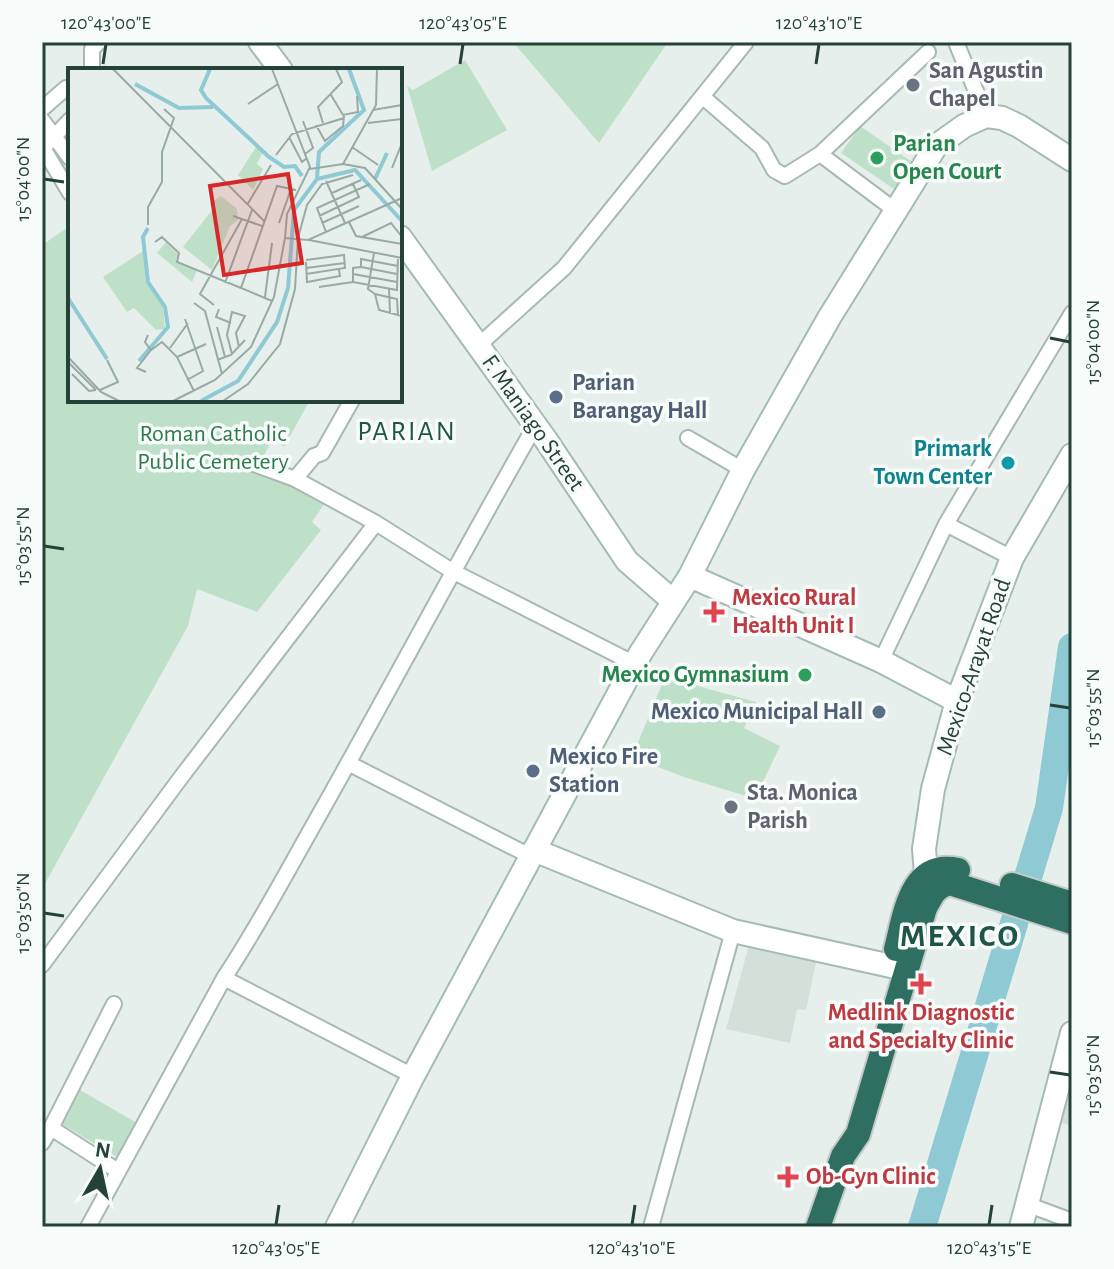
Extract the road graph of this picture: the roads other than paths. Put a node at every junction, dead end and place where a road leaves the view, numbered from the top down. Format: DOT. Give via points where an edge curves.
graph roads {
  1 [pos="99,42"];
  2 [pos="260,42"];
  3 [pos="746,42"];
  4 [pos="956,42"];
  5 [pos="928,52"];
  6 [pos="92,68"];
  7 [pos="280,68"];
  8 [pos="68,88"];
  9 [pos="703,97"];
  10 [pos="42,109"];
  11 [pos="986,116"];
  12 [pos="42,120"];
  13 [pos="68,122"];
  14 [pos="54,137"];
  15 [pos="820,154"];
  16 [pos="68,155"];
  17 [pos="1072,160"];
  18 [pos="68,190"];
  19 [pos="896,211"];
  20 [pos="402,240"];
  21 [pos="1072,313"];
  22 [pos="479,345"];
  23 [pos="351,402"];
  24 [pos="535,426"];
  25 [pos="688,438"];
  26 [pos="1072,455"];
  27 [pos="254,464"];
  28 [pos="743,470"];
  29 [pos="295,479"];
  30 [pos="376,523"];
  31 [pos="946,524"];
  32 [pos="1012,558"];
  33 [pos="452,571"];
  34 [pos="690,576"];
  35 [pos="673,601"];
  36 [pos="881,661"];
  37 [pos="635,664"];
  38 [pos="957,701"];
  39 [pos="348,763"];
  40 [pos="532,853"];
  41 [pos="930,883"];
  42 [pos="1057,905"];
  43 [pos="1072,922"];
  44 [pos="733,931"];
  45 [pos="42,965"];
  46 [pos="891,966"];
  47 [pos="224,978"];
  48 [pos="114,1004"];
  49 [pos="1072,1033"];
  50 [pos="413,1076"];
  51 [pos="51,1128"];
  52 [pos="42,1143"];
  53 [pos="843,1156"];
  54 [pos="118,1171"];
  55 [pos="1026,1204"];
  56 [pos="1072,1221"];
  57 [pos="88,1227"];
  58 [pos="337,1227"];
  59 [pos="651,1227"];
  60 [pos="818,1227"];
  61 [pos="1021,1227"];
  1 -- 6 [label="street" via="92,49"];
  2 -- 7 [label="main road"];
  3 -- 9 [label="street"];
  4 -- 11 [label="street"];
  5 -- 15 [label="street"];
  8 -- 10 [label="street"];
  9 -- 15 [label="street" via="762,148 781,175"];
  9 -- 22 [label="street" via="564,268"];
  11 -- 17 [label="main road" via="1019,126"];
  11 -- 19 [label="main road" via="936,146"];
  12 -- 14 [label="street"];
  13 -- 14 [label="street"];
  14 -- 16 [label="street"];
  14 -- 18 [label="street" via="43,148"];
  15 -- 19 [label="street"];
  19 -- 28 [label="main road"];
  20 -- 22 [label="main road, F. Maniago Street"];
  21 -- 31 [label="street"];
  22 -- 24 [label="main road, F. Maniago Street"];
  23 -- 29 [label="street" via="322,453"];
  24 -- 33 [label="street"];
  24 -- 35 [label="main road, F. Maniago Street" via="627,561"];
  25 -- 28 [label="street"];
  26 -- 32 [label="main road, Mexico-Arayat Road"];
  27 -- 29 [label="street"];
  28 -- 34 [label="main road"];
  29 -- 30 [label="street"];
  30 -- 33 [label="street"];
  30 -- 45 [label="street"];
  31 -- 32 [label="street"];
  31 -- 36 [label="street"];
  32 -- 38 [label="main road, Mexico-Arayat Road"];
  33 -- 37 [label="street"];
  33 -- 39 [label="street"];
  34 -- 35 [label="main road"];
  34 -- 36 [label="main road"];
  35 -- 37 [label="main road"];
  36 -- 38 [label="main road"];
  37 -- 40 [label="main road"];
  38 -- 41 [label="main road, Mexico-Arayat Road" via="933,789 924,849"];
  39 -- 40 [label="street"];
  39 -- 47 [label="street"];
  40 -- 44 [label="main road"];
  40 -- 50 [label="main road"];
  41 -- 42 [label="highway" via="938,869 953,868 980,883"];
  41 -- 46 [label="highway" via="915,884"];
  41 -- 53 [label="highway" via="858,1134"];
  42 -- 43 [label="highway"];
  44 -- 46 [label="main road"];
  44 -- 59 [label="street"];
  46 -- 53 [label="highway" via="844,1130"];
  47 -- 50 [label="street"];
  47 -- 54 [label="street"];
  48 -- 51 [label="street"];
  49 -- 55 [label="main road"];
  50 -- 58 [label="main road"];
  51 -- 52 [label="street"];
  51 -- 54 [label="street"];
  53 -- 60 [label="highway"];
  54 -- 57 [label="street"];
  55 -- 56 [label="street"];
  55 -- 61 [label="main road"];
}
